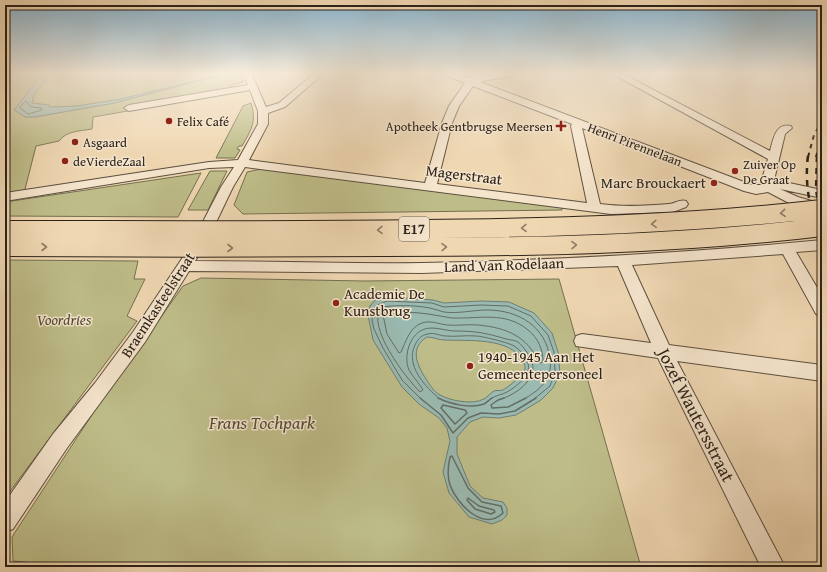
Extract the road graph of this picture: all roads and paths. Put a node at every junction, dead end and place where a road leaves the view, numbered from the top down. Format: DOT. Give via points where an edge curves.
graph roads {
  1 [pos="178,100"];
  2 [pos="258,100"];
  3 [pos="288,100"];
  4 [pos="458,100"];
  5 [pos="526,100"];
  6 [pos="665,100"];
  7 [pos="129,108"];
  8 [pos="263,111"];
  9 [pos="579,123"];
  10 [pos="787,128"];
  11 [pos="774,158"];
  12 [pos="242,163"];
  13 [pos="770,185"];
  14 [pos="430,186"];
  15 [pos="822,194"];
  16 [pos="5,197"];
  17 [pos="682,204"];
  18 [pos="594,207"];
  19 [pos="822,208"];
  20 [pos="822,227"];
  21 [pos="5,230"];
  22 [pos="822,245"];
  23 [pos="5,247"];
  24 [pos="787,249"];
  25 [pos="623,260"];
  26 [pos="185,266"];
  27 [pos="822,310"];
  28 [pos="582,341"];
  29 [pos="664,353"];
  30 [pos="822,373"];
  31 [pos="5,521"];
  32 [pos="773,567"];
  1 -- 7 [label="street"];
  2 -- 8 [label="street"];
  3 -- 8 [label="street" via="282,105"];
  4 -- 14 [label="street" via="448,123"];
  5 -- 9 [label="street, Henri Pirennelaan"];
  6 -- 11 [label="street"];
  8 -- 12 [label="street, Braemkasteelstraat" via="263,124"];
  9 -- 13 [label="street, Henri Pirennelaan" via="748,188 756,190"];
  9 -- 18 [label="street" via="576,126"];
  10 -- 11 [label="street" via="780,133"];
  11 -- 13 [label="street" via="769,176"];
  12 -- 14 [label="street, Magerstraat"];
  12 -- 16 [label="street, Magerstraat" via="209,165"];
  12 -- 26 [label="street, Braemkasteelstraat"];
  13 -- 15 [label="street, Henri Pirennelaan"];
  13 -- 19 [label="street" via="779,194"];
  14 -- 18 [label="street, Magerstraat"];
  17 -- 18 [label="street, Magerstraat" via="673,208 619,210"];
  19 -- 21 [label="highway, E17, one-way, bridge" via="677,223 568,227"];
  23 -- 20 [label="highway, E17, one-way, bridge" via="306,248 575,245 690,240"];
  22 -- 24 [label="street, Land Van Rodelaan"];
  24 -- 25 [label="street, Land Van Rodelaan"];
  24 -- 27 [label="street"];
  25 -- 26 [label="street, Land Van Rodelaan" via="422,268"];
  25 -- 29 [label="street, Jozef Wautersstraat"];
  26 -- 31 [label="street, Braemkasteelstraat" via="139,337 60,441"];
  28 -- 29 [label="street"];
  29 -- 30 [label="street"];
  29 -- 32 [label="street, Jozef Wautersstraat"];
}
